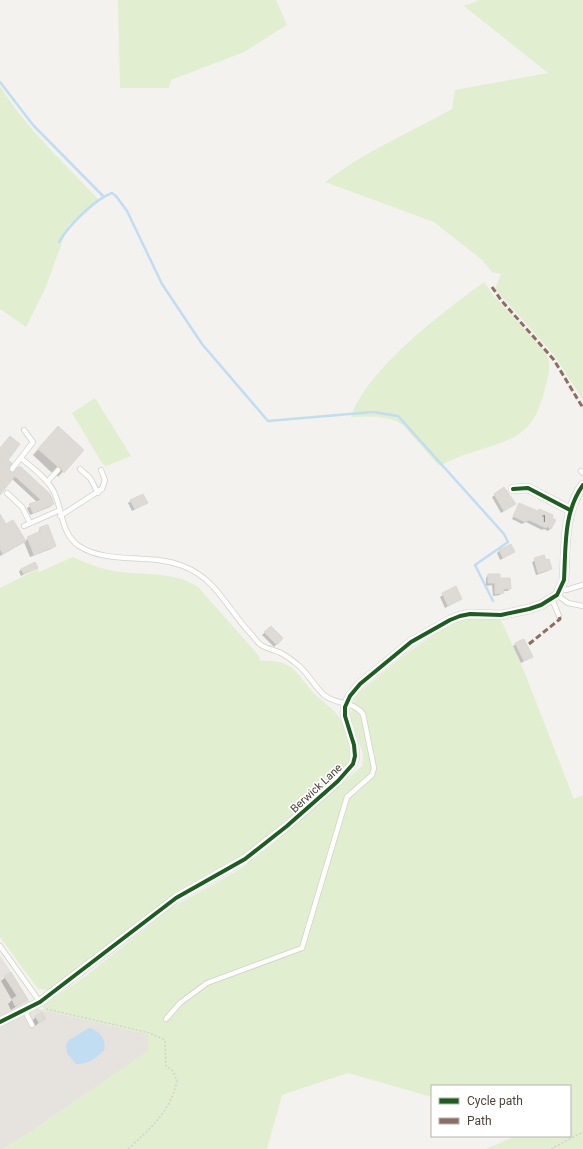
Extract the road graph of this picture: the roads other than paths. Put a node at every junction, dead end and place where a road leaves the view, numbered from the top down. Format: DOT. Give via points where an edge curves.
graph roads {
  1 [pos="24,430"];
  2 [pos="21,458"];
  3 [pos="12,469"];
  4 [pos="80,469"];
  5 [pos="58,470"];
  6 [pos="101,470"];
  7 [pos="48,482"];
  8 [pos="583,485"];
  9 [pos="513,489"];
  10 [pos="7,493"];
  11 [pos="98,493"];
  12 [pos="570,510"];
  13 [pos="60,513"];
  14 [pos="30,523"];
  15 [pos="24,526"];
  16 [pos="583,585"];
  17 [pos="557,594"];
  18 [pos="583,606"];
  19 [pos="559,616"];
  20 [pos="346,704"];
  21 [pos="0,946"];
  22 [pos="37,1004"];
  23 [pos="25,1011"];
  24 [pos="166,1019"];
  25 [pos="0,1022"];
  26 [pos="32,1025"];
  1 -- 2 [label="lane" via="33,442"];
  2 -- 3 [label="lane"];
  2 -- 7 [label="lane"];
  4 -- 11 [label="lane" via="90,478"];
  5 -- 7 [label="lane"];
  6 -- 11 [label="lane" via="105,480"];
  7 -- 13 [label="lane"];
  8 -- 12 [label="street"];
  9 -- 12 [label="street" via="528,488"];
  10 -- 14 [label="lane" via="22,507"];
  11 -- 13 [label="lane"];
  12 -- 17 [label="street" via="564,580"];
  13 -- 14 [label="lane"];
  13 -- 20 [label="lane" via="62,523 72,539 90,551 182,565 198,573 209,581 261,645 282,653 300,666 316,688 330,699"];
  14 -- 15 [label="lane"];
  16 -- 17 [label="lane"];
  17 -- 18 [label="lane" via="568,603"];
  17 -- 19 [label="lane"];
  17 -- 20 [label="street" via="529,609 501,615 470,614 450,620 411,642 360,684"];
  20 -- 22 [label="street, Berwick Lane" via="345,716 355,756 353,764 338,781 245,859 176,898"];
  20 -- 24 [label="lane" via="358,708 363,714 374,768 372,775 347,797 302,948 207,983 180,1003"];
  21 -- 22 [label="lane"];
  22 -- 23 [label="street, Berwick Lane"];
  23 -- 25 [label="street, Berwick Lane"];
  23 -- 26 [label="lane"];
}
